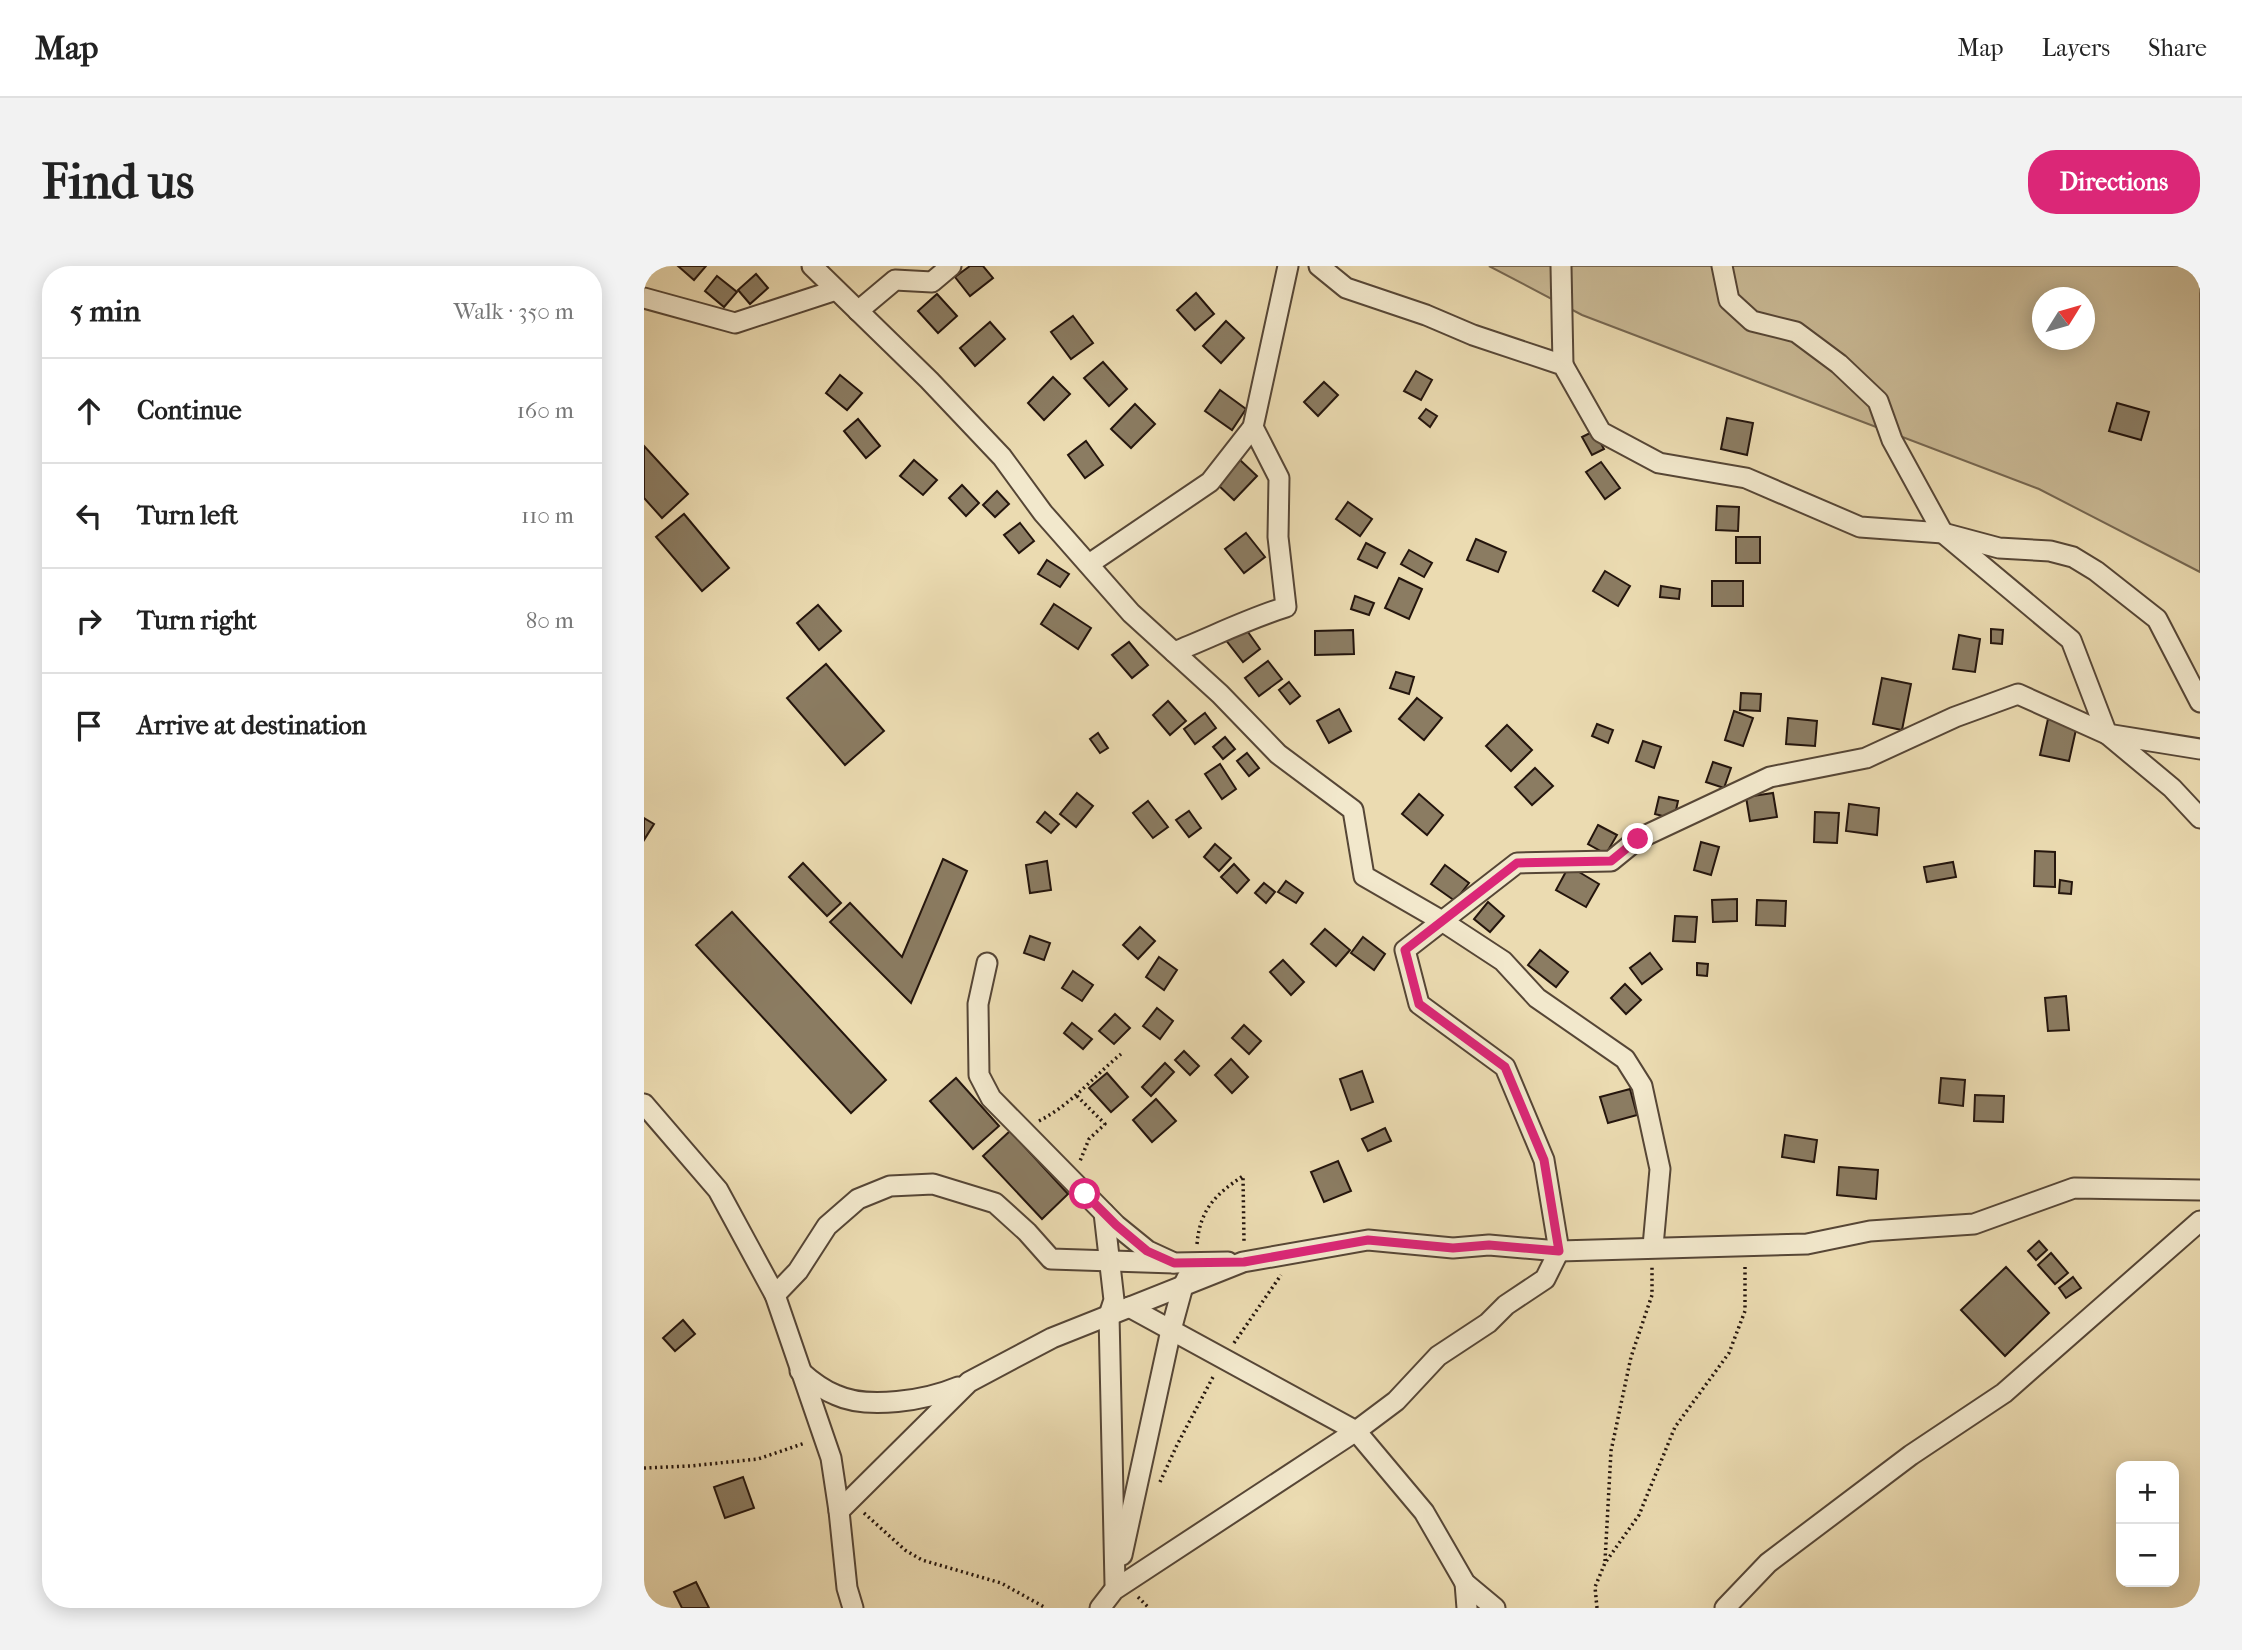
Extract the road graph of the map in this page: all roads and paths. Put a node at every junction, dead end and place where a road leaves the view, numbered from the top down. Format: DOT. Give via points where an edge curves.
graph roads {
  1 [pos="812,266"];
  2 [pos="951,266"];
  3 [pos="1289,266"];
  4 [pos="1319,266"];
  5 [pos="1561,266"];
  6 [pos="1722,266"];
  7 [pos="836,290"];
  8 [pos="644,298"];
  9 [pos="858,311"];
  10 [pos="1563,365"];
  11 [pos="1253,427"];
  12 [pos="1943,533"];
  13 [pos="1089,565"];
  14 [pos="1174,652"];
  15 [pos="2200,702"];
  16 [pos="2107,734"];
  17 [pos="2200,749"];
  18 [pos="2200,818"];
  19 [pos="1442,921"];
  20 [pos="987,963"];
  21 [pos="1121,1054"];
  22 [pos="1077,1096"];
  23 [pos="644,1104"];
  24 [pos="1021,1130"];
  25 [pos="2200,1190"];
  26 [pos="1085,1194"];
  27 [pos="1104,1213"];
  28 [pos="2200,1221"];
  29 [pos="1653,1246"];
  30 [pos="1745,1247"];
  31 [pos="1559,1251"];
  32 [pos="1296,1253"];
  33 [pos="1111,1261"];
  34 [pos="1244,1262"];
  35 [pos="1174,1263"];
  36 [pos="1195,1264"];
  37 [pos="1183,1286"];
  38 [pos="775,1295"];
  39 [pos="1129,1307"];
  40 [pos="1109,1315"];
  41 [pos="1171,1330"];
  42 [pos="1223,1358"];
  43 [pos="800,1371"];
  44 [pos="969,1382"];
  45 [pos="1356,1431"];
  46 [pos="823,1437"];
  47 [pos="644,1468"];
  48 [pos="1160,1483"];
  49 [pos="843,1507"];
  50 [pos="1605,1563"];
  51 [pos="1465,1583"];
  52 [pos="1115,1587"];
  53 [pos="853,1608"];
  54 [pos="1046,1608"];
  55 [pos="1100,1608"];
  56 [pos="1466,1608"];
  57 [pos="1495,1608"];
  58 [pos="1597,1608"];
  59 [pos="1725,1608"];
  1 -- 7 [label="street"];
  2 -- 9 [label="street" via="932,282 895,280"];
  3 -- 11 [label="street"];
  4 -- 10 [label="street" via="1346,288"];
  5 -- 10 [label="street"];
  6 -- 12 [label="street" via="1729,300 1752,321 1796,332 1878,401 1892,440"];
  7 -- 8 [label="street" via="735,323"];
  7 -- 9 [label="street"];
  9 -- 13 [label="street" via="1002,457"];
  10 -- 12 [label="street" via="1601,432 1660,463 1746,478 1860,527"];
  11 -- 13 [label="street" via="1210,482"];
  11 -- 14 [label="street" via="1279,478 1278,537 1286,607"];
  12 -- 15 [label="street" via="1999,548 2050,551 2096,570 2157,619"];
  12 -- 16 [label="street" via="2071,640"];
  13 -- 14 [label="street" via="1131,613"];
  14 -- 19 [label="street" via="1278,754 1353,810 1364,876"];
  16 -- 17 [label="street"];
  16 -- 18 [label="street"];
  16 -- 19 [label="street" via="2018,694 1866,758 1770,777 1638,839 1611,861 1517,863"];
  19 -- 29 [label="street" via="1503,961 1537,998 1625,1059 1642,1086 1660,1169"];
  19 -- 31 [label="street" via="1405,950 1419,1004 1505,1067 1544,1160"];
  20 -- 24 [label="street" via="978,1004 979,1075 991,1098"];
  21 -- 22 [label="path"];
  22 -- 24 [label="path"];
  22 -- 26 [label="path" via="1105,1124 1089,1139 1079,1161"];
  23 -- 38 [label="street" via="718,1190"];
  24 -- 26 [label="street"];
  25 -- 30 [label="street" via="2074,1188 1974,1224"];
  26 -- 27 [label="street"];
  27 -- 33 [label="street"];
  27 -- 35 [label="street" via="1147,1251"];
  28 -- 59 [label="street" via="2004,1393 1911,1455 1768,1563"];
  29 -- 30 [label="street"];
  29 -- 31 [label="street"];
  29 -- 50 [label="path" via="1652,1295 1631,1357 1611,1451"];
  30 -- 50 [label="path" via="1745,1311 1729,1353 1675,1427 1639,1515"];
  31 -- 32 [label="street" via="1368,1240"];
  31 -- 45 [label="street" via="1545,1279 1438,1356 1396,1401"];
  32 -- 34 [label="street"];
  32 -- 42 [label="path"];
  33 -- 35 [label="street"];
  33 -- 38 [label="street" via="1051,1259 995,1203 933,1184 890,1185 858,1199 827,1226 798,1271"];
  33 -- 40 [label="street" via="1114,1300"];
  34 -- 36 [label="street"];
  34 -- 36 [label="path" via="1243,1176 1208,1206 1197,1239"];
  34 -- 37 [label="street"];
  35 -- 36 [label="street"];
  36 -- 37 [label="street"];
  37 -- 39 [label="street"];
  37 -- 41 [label="street"];
  38 -- 43 [label="street"];
  39 -- 40 [label="street"];
  39 -- 41 [label="street"];
  40 -- 44 [label="street" via="1052,1338"];
  40 -- 52 [label="street"];
  41 -- 42 [label="street"];
  41 -- 52 [label="street"];
  42 -- 45 [label="street"];
  42 -- 48 [label="path"];
  43 -- 44 [label="street" via="838,1396 874,1402 938,1396"];
  43 -- 46 [label="street"];
  44 -- 49 [label="street"];
  45 -- 51 [label="street" via="1424,1512"];
  45 -- 52 [label="street"];
  46 -- 47 [label="path" via="758,1459"];
  46 -- 49 [label="street"];
  49 -- 53 [label="street" via="847,1588"];
  49 -- 54 [label="path" via="864,1513 922,1560 1001,1583"];
  50 -- 58 [label="path" via="1595,1587"];
  51 -- 56 [label="street"];
  51 -- 57 [label="street"];
  52 -- 55 [label="street"];
}
